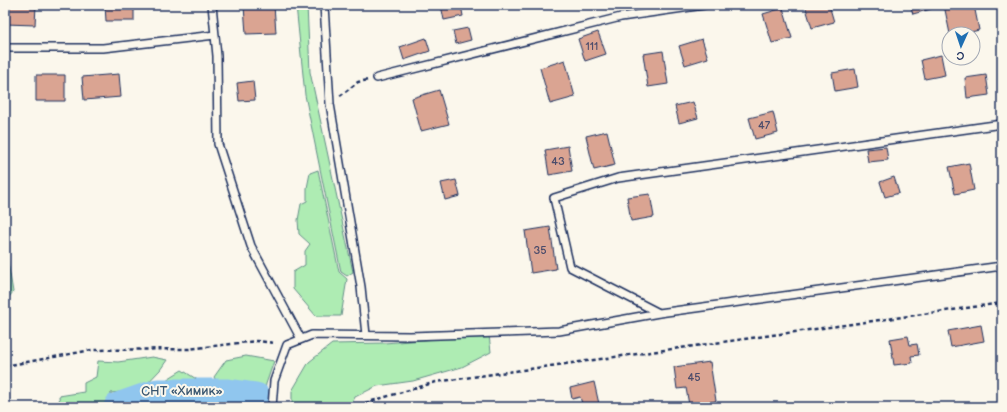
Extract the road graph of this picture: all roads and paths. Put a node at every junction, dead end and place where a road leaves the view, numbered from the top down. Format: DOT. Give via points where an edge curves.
graph roads {
  1 [pos="212,5"];
  2 [pos="324,5"];
  3 [pos="704,5"];
  4 [pos="215,35"];
  5 [pos="5,48"];
  6 [pos="377,78"];
  7 [pos="330,104"];
  8 [pos="1002,124"];
  9 [pos="1002,266"];
  10 [pos="1002,303"];
  11 [pos="659,313"];
  12 [pos="366,335"];
  13 [pos="300,340"];
  14 [pos="287,345"];
  15 [pos="5,366"];
  16 [pos="272,407"];
  17 [pos="360,407"];
  1 -- 4 [label="lane"];
  2 -- 7 [label="lane"];
  3 -- 6 [label="lane" via="621,17"];
  4 -- 5 [label="lane" via="103,48"];
  4 -- 13 [label="lane" via="218,144 251,246"];
  6 -- 7 [label="path" via="358,82"];
  7 -- 12 [label="lane" via="361,287"];
  8 -- 11 [label="lane" via="618,178 554,198 570,267"];
  9 -- 11 [label="lane"];
  10 -- 17 [label="path" via="436,382 362,404"];
  11 -- 12 [label="lane" via="559,331"];
  12 -- 13 [label="lane" via="312,336"];
  13 -- 14 [label="lane"];
  14 -- 15 [label="path" via="256,341 189,349 92,350"];
  14 -- 16 [label="lane" via="274,381"];
}
